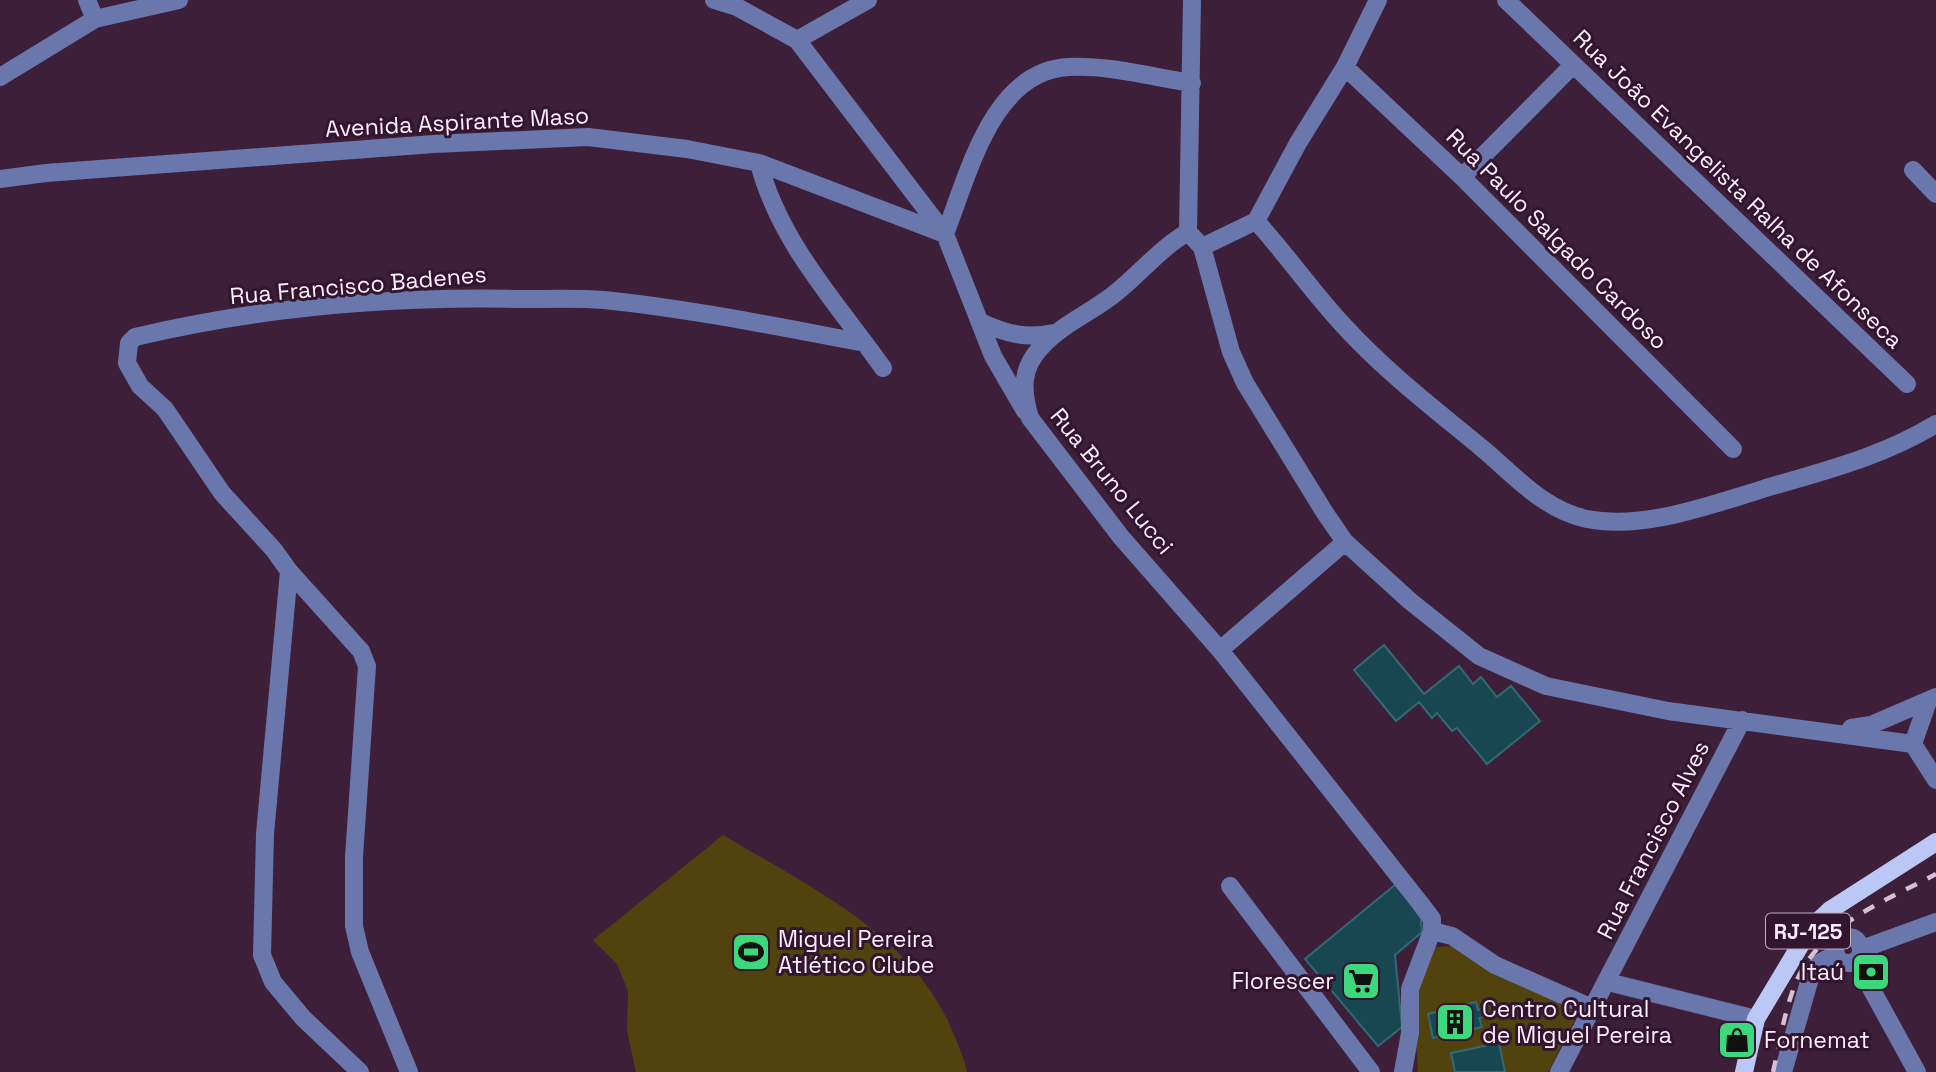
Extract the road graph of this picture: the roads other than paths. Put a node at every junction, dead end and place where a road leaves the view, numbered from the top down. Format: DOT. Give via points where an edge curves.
graph roads {
  1 [pos="87,0"];
  2 [pos="179,0"];
  3 [pos="713,0"];
  4 [pos="868,0"];
  5 [pos="1192,0"];
  6 [pos="1378,0"];
  7 [pos="1506,0"];
  8 [pos="95,19"];
  9 [pos="797,40"];
  10 [pos="1573,65"];
  11 [pos="1345,67"];
  12 [pos="0,77"];
  13 [pos="1192,83"];
  14 [pos="759,163"];
  15 [pos="1913,170"];
  16 [pos="1462,177"];
  17 [pos="0,180"];
  18 [pos="1936,194"];
  19 [pos="1256,221"];
  20 [pos="1188,232"];
  21 [pos="945,234"];
  22 [pos="1202,247"];
  23 [pos="981,322"];
  24 [pos="1055,333"];
  25 [pos="865,343"];
  26 [pos="883,368"];
  27 [pos="1907,384"];
  28 [pos="1030,418"];
  29 [pos="1936,424"];
  30 [pos="1732,449"];
  31 [pos="1345,542"];
  32 [pos="289,571"];
  33 [pos="1220,650"];
  34 [pos="1932,699"];
  35 [pos="1742,720"];
  36 [pos="1832,731"];
  37 [pos="1913,744"];
  38 [pos="1936,780"];
  39 [pos="1936,842"];
  40 [pos="1230,886"];
  41 [pos="1830,910"];
  42 [pos="1936,922"];
  43 [pos="1432,931"];
  44 [pos="1844,938"];
  45 [pos="1836,954"];
  46 [pos="1859,955"];
  47 [pos="1608,982"];
  48 [pos="1773,988"];
  49 [pos="1803,994"];
  50 [pos="1592,1009"];
  51 [pos="1756,1019"];
  52 [pos="360,1072"];
  53 [pos="409,1072"];
  54 [pos="1371,1072"];
  55 [pos="1403,1072"];
  56 [pos="1559,1072"];
  57 [pos="1744,1072"];
  58 [pos="1783,1072"];
  59 [pos="1917,1072"];
  1 -- 8 [label="street"];
  2 -- 8 [label="street"];
  3 -- 9 [label="street" via="737,7"];
  4 -- 9 [label="street"];
  5 -- 13 [label="street"];
  6 -- 11 [label="street"];
  7 -- 10 [label="street, Rua João Evangelista Ralha de Afonseca"];
  8 -- 12 [label="street"];
  9 -- 21 [label="street"];
  10 -- 16 [label="street"];
  10 -- 27 [label="street, Rua João Evangelista Ralha de Afonseca"];
  11 -- 16 [label="street, Rua Paulo Salgado Cardoso"];
  11 -- 19 [label="street"];
  13 -- 20 [label="street"];
  13 -- 21 [label="street" via="1092,68 1042,72 992,116"];
  14 -- 17 [label="street, Avenida Aspirante Maso" via="588,137 434,144"];
  14 -- 21 [label="street, Avenida Aspirante Maso"];
  14 -- 25 [label="street" via="780,223"];
  15 -- 18 [label="street"];
  16 -- 30 [label="street, Rua Paulo Salgado Cardoso"];
  19 -- 22 [label="street"];
  19 -- 29 [label="street" via="1345,328 1423,402 1537,496 1588,519 1648,518 1702,508 1854,463"];
  20 -- 22 [label="street"];
  20 -- 24 [label="street, Rua Bruno Lucci" via="1117,292"];
  21 -- 23 [label="street"];
  22 -- 31 [label="street" via="1231,352 1245,383"];
  23 -- 24 [label="street" via="1005,334"];
  23 -- 28 [label="street" via="1003,377"];
  24 -- 28 [label="street, Rua Bruno Lucci" via="1033,357 1025,379"];
  25 -- 26 [label="street"];
  25 -- 32 [label="street, Rua Francisco Badenes" via="601,300 483,298 284,312 135,337 127,351 130,370 140,386 165,409 222,493"];
  28 -- 33 [label="street, Rua Bruno Lucci" via="1121,537"];
  31 -- 33 [label="street"];
  31 -- 35 [label="street" via="1410,601 1490,661 1546,686 1668,711"];
  32 -- 52 [label="street" via="265,834 262,955 274,982 303,1018"];
  32 -- 53 [label="street" via="361,651 367,666 354,926 360,952"];
  33 -- 43 [label="street, Rua Bruno Lucci" via="1420,903 1432,919"];
  34 -- 36 [label="street" via="1871,725"];
  34 -- 37 [label="street"];
  35 -- 36 [label="street"];
  35 -- 47 [label="street, Rua Francisco Alves"];
  36 -- 37 [label="street"];
  37 -- 38 [label="street"];
  39 -- 41 [label="main road, RJ-125"];
  40 -- 54 [label="street"];
  41 -- 44 [label="street"];
  41 -- 48 [label="main road, RJ-125" via="1797,947"];
  42 -- 46 [label="street"];
  43 -- 50 [label="street" via="1452,936 1495,964"];
  43 -- 55 [label="street" via="1410,989 1410,1033"];
  44 -- 45 [label="street" via="1837,944"];
  44 -- 46 [label="street" via="1856,939"];
  45 -- 46 [label="street" via="1846,963"];
  45 -- 49 [label="street" via="1815,968"];
  46 -- 59 [label="street"];
  47 -- 50 [label="street, Rua Francisco Alves"];
  47 -- 51 [label="street"];
  48 -- 49 [label="street"];
  48 -- 51 [label="main road, RJ-125"];
  49 -- 58 [label="street"];
  50 -- 56 [label="street, Rua Francisco Alves"];
  51 -- 57 [label="main road, RJ-125"];
}
